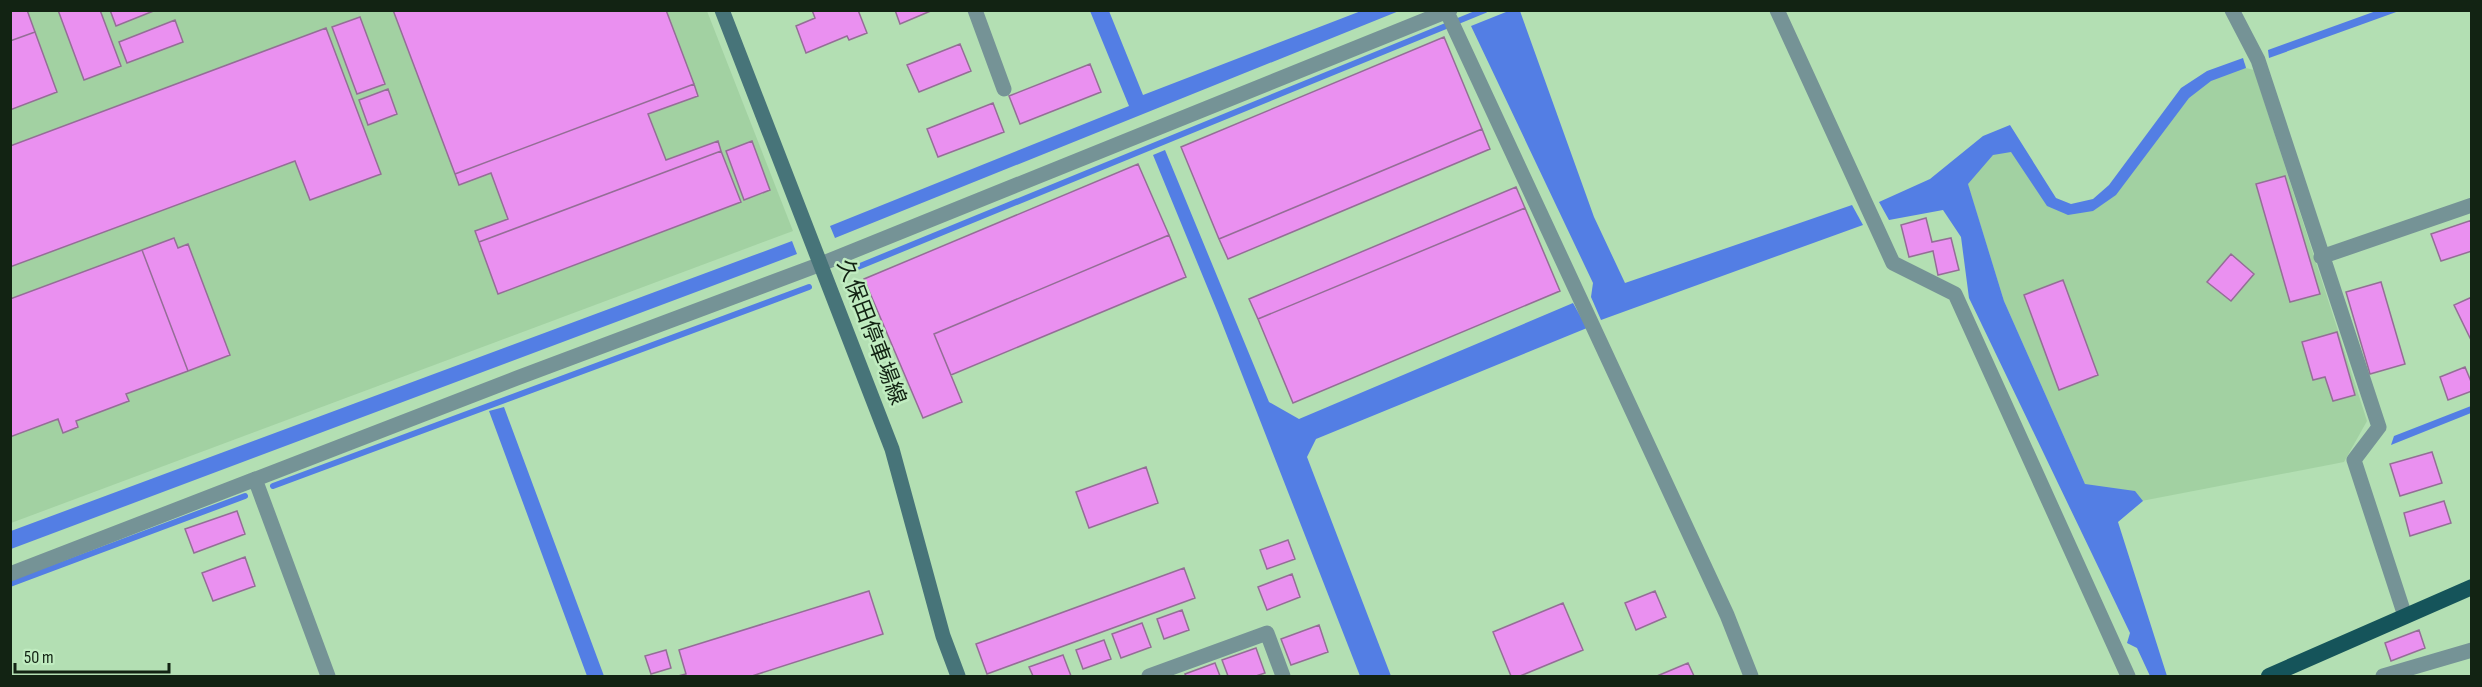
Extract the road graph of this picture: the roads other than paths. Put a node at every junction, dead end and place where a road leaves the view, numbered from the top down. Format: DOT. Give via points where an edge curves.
graph roads {
  1 [pos="722,10"];
  2 [pos="975,10"];
  3 [pos="1777,10"];
  4 [pos="2232,10"];
  5 [pos="1448,11"];
  6 [pos="1004,88"];
  7 [pos="2472,205"];
  8 [pos="2321,257"];
  9 [pos="821,264"];
  10 [pos="255,479"];
  11 [pos="10,574"];
  12 [pos="2472,587"];
  13 [pos="2404,616"];
  14 [pos="2472,650"];
  15 [pos="328,676"];
  16 [pos="958,676"];
  17 [pos="1149,676"];
  18 [pos="1283,676"];
  19 [pos="1751,676"];
  20 [pos="2128,676"];
  21 [pos="2269,676"];
  22 [pos="2383,676"];
  1 -- 9 [label="main road, 久保田停車場線"];
  2 -- 6 [label="street"];
  3 -- 20 [label="street" via="1893,263 1955,294"];
  4 -- 8 [label="street" via="2258,60"];
  5 -- 9 [label="street"];
  5 -- 19 [label="street" via="1727,615"];
  7 -- 8 [label="street"];
  8 -- 13 [label="street" via="2379,427 2354,460"];
  9 -- 10 [label="street"];
  9 -- 16 [label="main road, 久保田停車場線" via="892,449 943,636"];
  10 -- 11 [label="street"];
  10 -- 15 [label="street"];
  12 -- 13 [label="highway"];
  13 -- 21 [label="highway"];
  14 -- 22 [label="street"];
  17 -- 18 [label="street" via="1267,633"];
}
